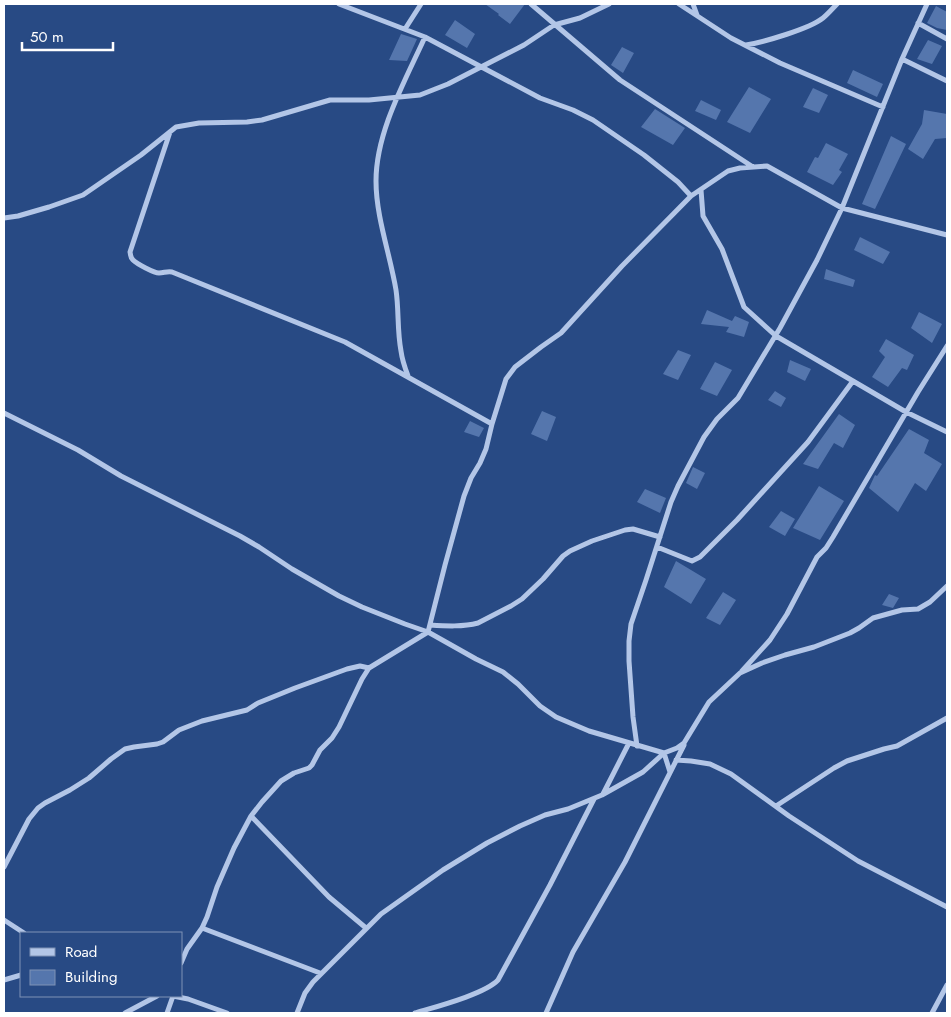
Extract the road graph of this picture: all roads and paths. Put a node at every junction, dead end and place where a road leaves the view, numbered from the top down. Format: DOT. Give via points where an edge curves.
graph roads {
  1 [pos="339,4"];
  2 [pos="421,4"];
  3 [pos="531,4"];
  4 [pos="609,4"];
  5 [pos="679,4"];
  6 [pos="693,4"];
  7 [pos="837,4"];
  8 [pos="927,4"];
  9 [pos="698,17"];
  10 [pos="918,23"];
  11 [pos="554,25"];
  12 [pos="405,29"];
  13 [pos="425,37"];
  14 [pos="947,39"];
  15 [pos="745,45"];
  16 [pos="902,59"];
  17 [pos="482,68"];
  18 [pos="947,81"];
  19 [pos="398,98"];
  20 [pos="883,107"];
  21 [pos="170,131"];
  22 [pos="753,168"];
  23 [pos="701,190"];
  24 [pos="691,196"];
  25 [pos="842,208"];
  26 [pos="4,218"];
  27 [pos="947,235"];
  28 [pos="776,336"];
  29 [pos="947,346"];
  30 [pos="408,377"];
  31 [pos="853,381"];
  32 [pos="906,412"];
  33 [pos="4,413"];
  34 [pos="492,424"];
  35 [pos="947,432"];
  36 [pos="660,537"];
  37 [pos="657,547"];
  38 [pos="947,586"];
  39 [pos="429,629"];
  40 [pos="369,668"];
  41 [pos="740,674"];
  42 [pos="947,718"];
  43 [pos="629,743"];
  44 [pos="684,743"];
  45 [pos="637,746"];
  46 [pos="664,753"];
  47 [pos="676,760"];
  48 [pos="670,772"];
  49 [pos="602,795"];
  50 [pos="594,799"];
  51 [pos="776,806"];
  52 [pos="251,816"];
  53 [pos="4,867"];
  54 [pos="947,907"];
  55 [pos="4,920"];
  56 [pos="202,928"];
  57 [pos="366,928"];
  58 [pos="22,932"];
  59 [pos="182,961"];
  60 [pos="320,974"];
  61 [pos="20,976"];
  62 [pos="4,980"];
  63 [pos="947,985"];
  64 [pos="155,997"];
  65 [pos="173,997"];
  66 [pos="178,997"];
  67 [pos="125,1013"];
  68 [pos="166,1013"];
  69 [pos="227,1013"];
  70 [pos="297,1013"];
  71 [pos="415,1013"];
  72 [pos="546,1013"];
  73 [pos="932,1013"];
  1 -- 12 [label="street"];
  2 -- 12 [label="street"];
  3 -- 11 [label="street"];
  4 -- 11 [label="street" via="580,18"];
  5 -- 9 [label="street"];
  6 -- 9 [label="street"];
  7 -- 15 [label="street" via="811,24"];
  8 -- 10 [label="street"];
  9 -- 15 [label="street"];
  10 -- 14 [label="street"];
  10 -- 16 [label="street"];
  11 -- 17 [label="street"];
  11 -- 22 [label="street" via="620,80"];
  12 -- 13 [label="street"];
  13 -- 17 [label="street"];
  13 -- 19 [label="street"];
  15 -- 20 [label="street"];
  16 -- 18 [label="street"];
  16 -- 20 [label="street"];
  17 -- 19 [label="street" via="430,92"];
  17 -- 24 [label="street" via="540,98 593,120 644,155"];
  19 -- 21 [label="street" via="330,100 262,120 198,123"];
  19 -- 30 [label="street" via="379,149 376,182 397,297 400,350"];
  20 -- 25 [label="street"];
  21 -- 26 [label="street" via="83,195"];
  21 -- 30 [label="street" via="131,257 156,272 172,272 326,333"];
  22 -- 23 [label="street" via="728,171"];
  22 -- 25 [label="street" via="767,166"];
  23 -- 24 [label="street"];
  23 -- 28 [label="street" via="703,216 719,242 744,307"];
  24 -- 34 [label="street" via="561,334 514,367 506,380"];
  25 -- 27 [label="street"];
  25 -- 28 [label="street"];
  28 -- 31 [label="street"];
  28 -- 36 [label="street" via="738,398 704,437 678,486"];
  29 -- 32 [label="street"];
  30 -- 34 [label="street"];
  31 -- 32 [label="street"];
  31 -- 37 [label="street" via="808,442 700,558 692,561"];
  32 -- 35 [label="street"];
  32 -- 41 [label="street" via="833,537 817,557 787,614 767,644"];
  33 -- 39 [label="street" via="234,533 339,596 379,614"];
  34 -- 39 [label="street" via="486,449 464,496"];
  36 -- 37 [label="street"];
  36 -- 39 [label="street" via="632,529 592,541 563,556 543,579 511,606 478,623"];
  37 -- 45 [label="street" via="631,624 629,641"];
  38 -- 41 [label="street" via="918,609 873,618 850,633 762,663"];
  39 -- 40 [label="street"];
  39 -- 43 [label="street" via="503,672 556,717"];
  40 -- 52 [label="street" via="332,738 312,765 281,781"];
  40 -- 53 [label="street" via="347,669 247,710 179,730 158,744 125,750 89,778 38,808"];
  41 -- 44 [label="street" via="709,702"];
  42 -- 51 [label="street" via="897,746 834,768"];
  43 -- 45 [label="street"];
  43 -- 49 [label="street"];
  44 -- 46 [label="street"];
  44 -- 47 [label="street"];
  45 -- 46 [label="street"];
  46 -- 48 [label="street"];
  46 -- 49 [label="street" via="643,772"];
  47 -- 48 [label="street"];
  47 -- 51 [label="street" via="721,768"];
  48 -- 72 [label="street" via="625,862 574,952"];
  49 -- 50 [label="street"];
  50 -- 57 [label="street" via="520,826 486,843 381,914"];
  50 -- 71 [label="street" via="498,980 487,988"];
  51 -- 54 [label="street" via="858,861"];
  52 -- 56 [label="street" via="234,848"];
  52 -- 57 [label="street" via="322,890"];
  55 -- 58 [label="street"];
  56 -- 59 [label="street"];
  56 -- 60 [label="street"];
  57 -- 60 [label="street"];
  60 -- 70 [label="street" via="305,994"];
  61 -- 62 [label="street"];
  63 -- 73 [label="street"];
  64 -- 67 [label="street"];
  65 -- 68 [label="street"];
  66 -- 69 [label="street"];
}
